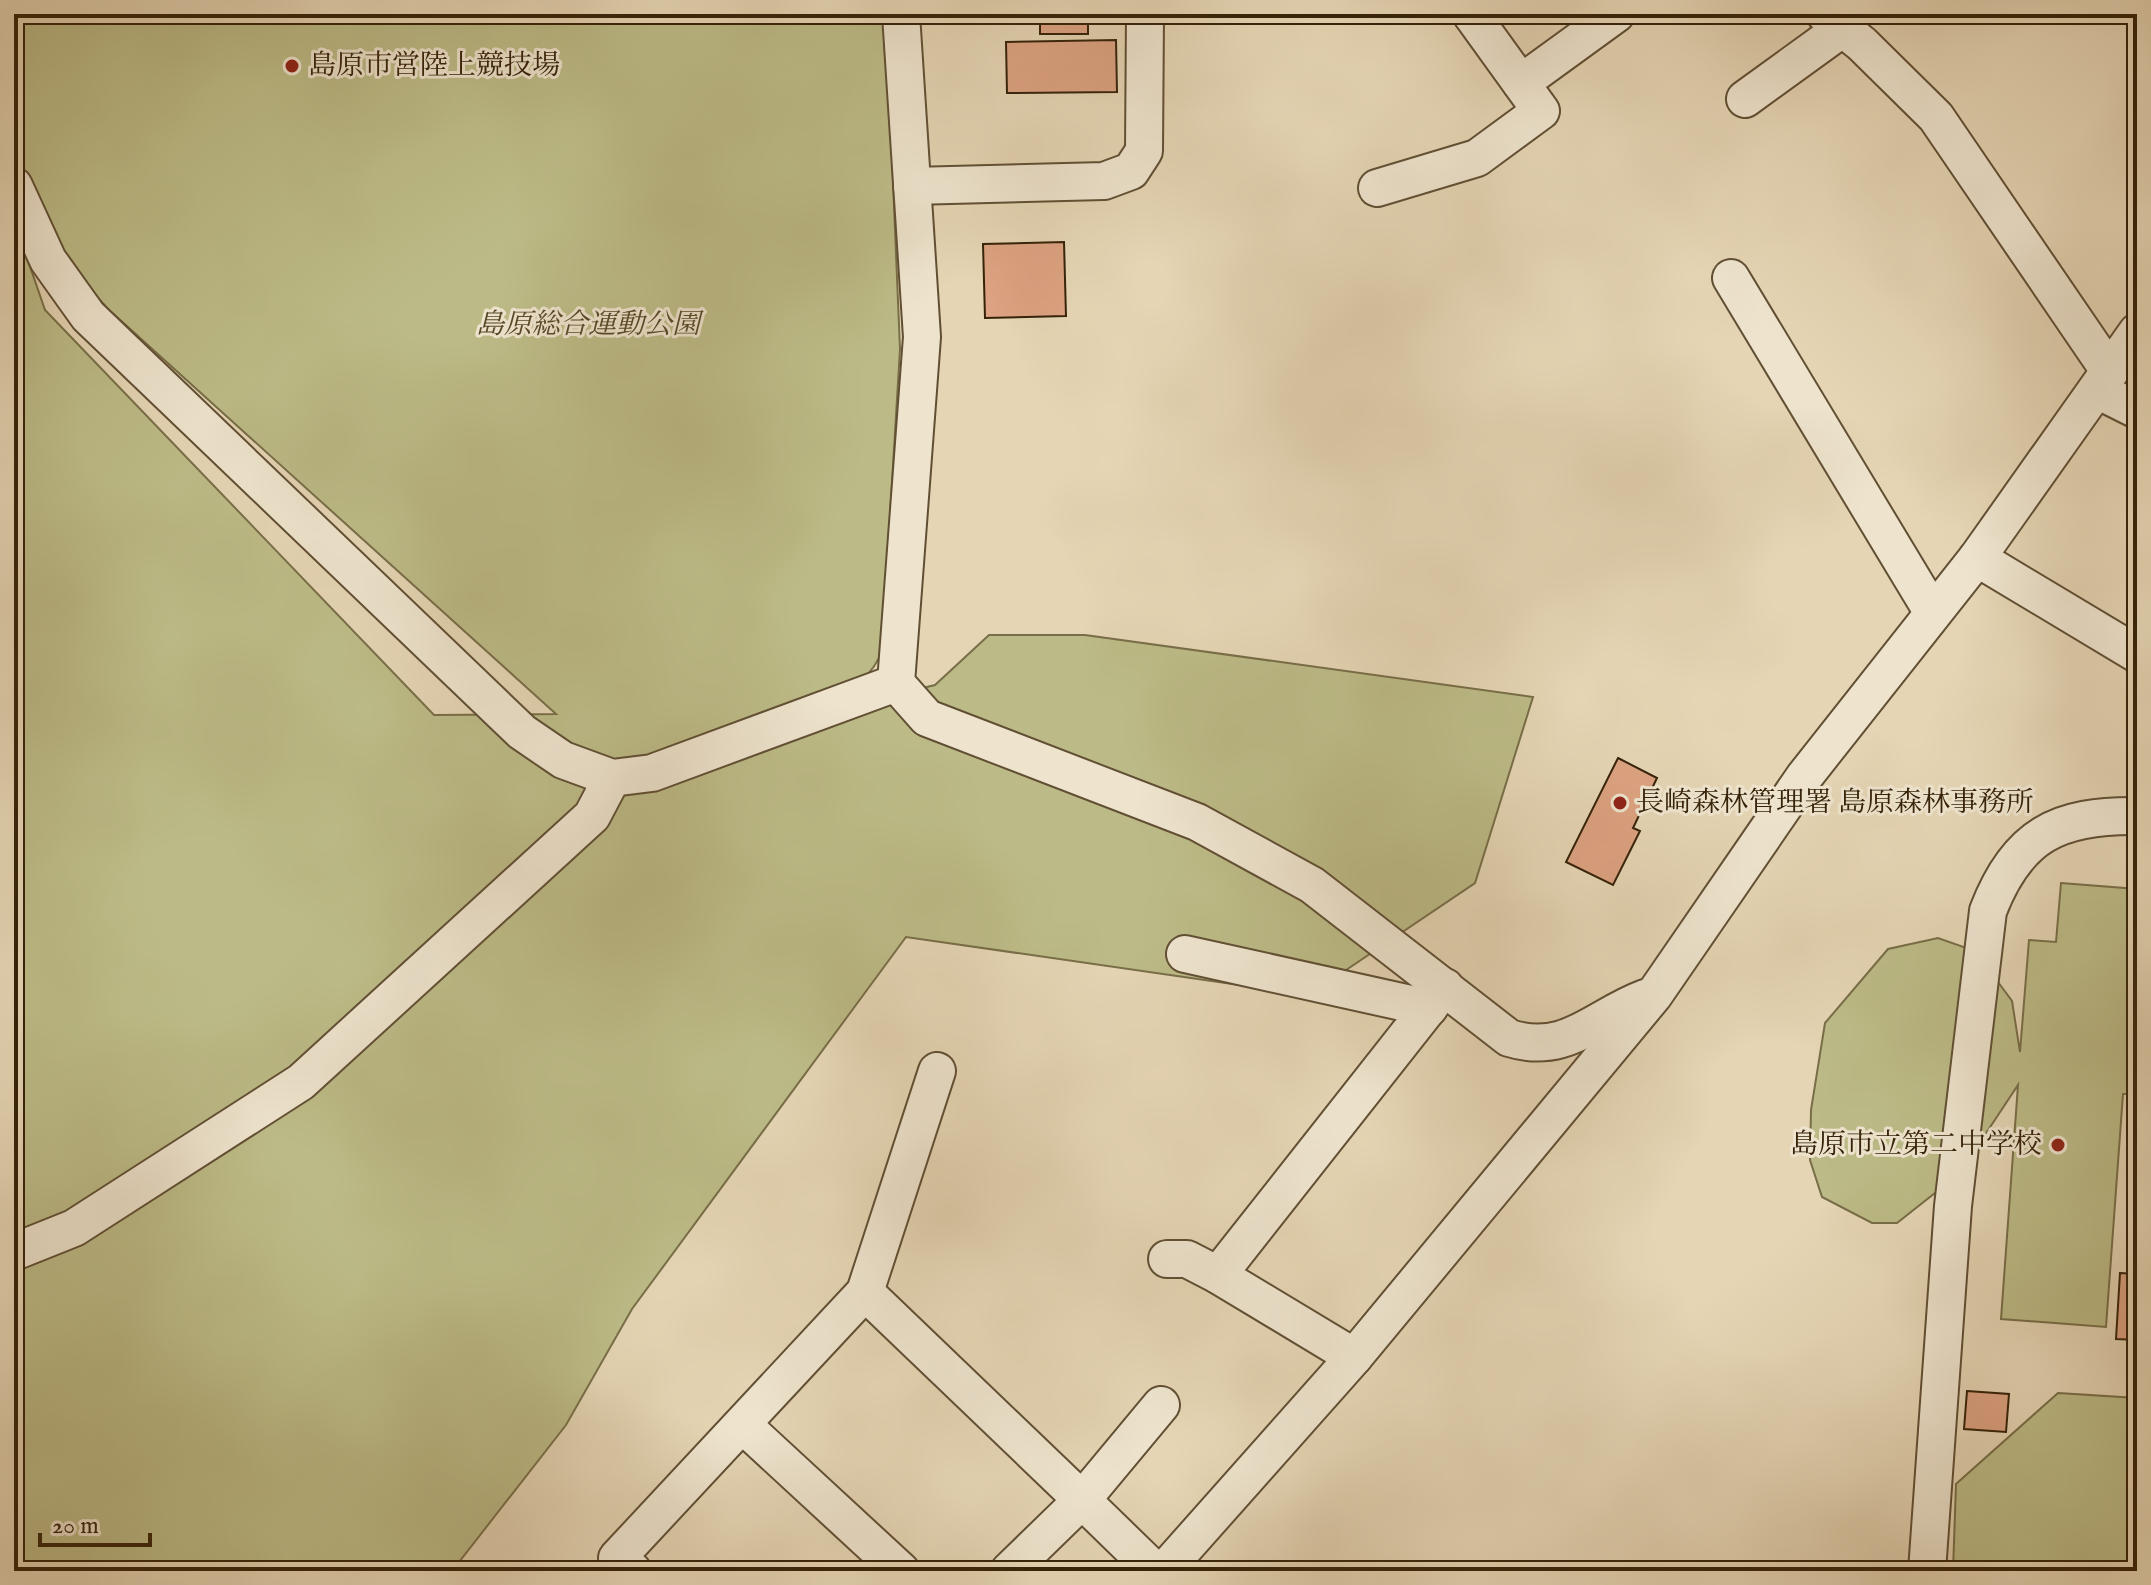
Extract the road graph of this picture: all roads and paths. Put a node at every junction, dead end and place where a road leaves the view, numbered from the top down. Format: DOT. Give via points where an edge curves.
graph roads {
  1 [pos="901,14"];
  2 [pos="1145,14"];
  3 [pos="1471,14"];
  4 [pos="1616,14"];
  5 [pos="1841,19"];
  6 [pos="1521,83"];
  7 [pos="1745,99"];
  8 [pos="14,186"];
  9 [pos="912,186"];
  10 [pos="1377,188"];
  11 [pos="1731,278"];
  12 [pos="2137,332"];
  13 [pos="2104,381"];
  14 [pos="2137,410"];
  15 [pos="1977,558"];
  16 [pos="1933,613"];
  17 [pos="2137,654"];
  18 [pos="896,683"];
  19 [pos="612,778"];
  20 [pos="2137,816"];
  21 [pos="1185,954"];
  22 [pos="1654,995"];
  23 [pos="1437,997"];
  24 [pos="937,1071"];
  25 [pos="14,1252"];
  26 [pos="1167,1259"];
  27 [pos="1218,1275"];
  28 [pos="865,1292"];
  29 [pos="1354,1357"];
  30 [pos="1161,1405"];
  31 [pos="744,1426"];
  32 [pos="1082,1500"];
  33 [pos="633,1571"];
  34 [pos="901,1571"];
  35 [pos="1009,1571"];
  36 [pos="1155,1571"];
  37 [pos="1164,1571"];
  38 [pos="1927,1571"];
  1 -- 9 [label="street"];
  2 -- 9 [label="street" via="1144,151 1131,171 1104,181"];
  3 -- 6 [label="street"];
  4 -- 6 [label="street"];
  5 -- 7 [label="street"];
  5 -- 13 [label="street" via="1936,117"];
  6 -- 10 [label="street" via="1541,111 1477,158"];
  8 -- 19 [label="street" via="48,260 88,316 522,732 563,760"];
  9 -- 18 [label="street" via="922,337"];
  11 -- 16 [label="street"];
  12 -- 13 [label="street"];
  13 -- 14 [label="street"];
  13 -- 15 [label="street"];
  15 -- 16 [label="street"];
  15 -- 17 [label="street"];
  16 -- 22 [label="street" via="1804,777"];
  18 -- 19 [label="street" via="652,773"];
  18 -- 23 [label="street" via="927,718 1197,822 1312,885"];
  19 -- 25 [label="street" via="592,816 301,1082 74,1228"];
  20 -- 38 [label="street" via="2071,821 2040,834 2008,869 1988,911 1953,1206"];
  21 -- 23 [label="street"];
  22 -- 23 [label="street" via="1551,1044 1509,1038"];
  22 -- 29 [label="street"];
  23 -- 27 [label="street"];
  24 -- 28 [label="street"];
  26 -- 27 [label="street" via="1187,1259"];
  27 -- 29 [label="street"];
  28 -- 31 [label="street"];
  28 -- 32 [label="street"];
  29 -- 37 [label="street"];
  30 -- 32 [label="street"];
  31 -- 33 [label="street" via="617,1558"];
  31 -- 34 [label="street"];
  32 -- 35 [label="street"];
  32 -- 36 [label="street"];
}
